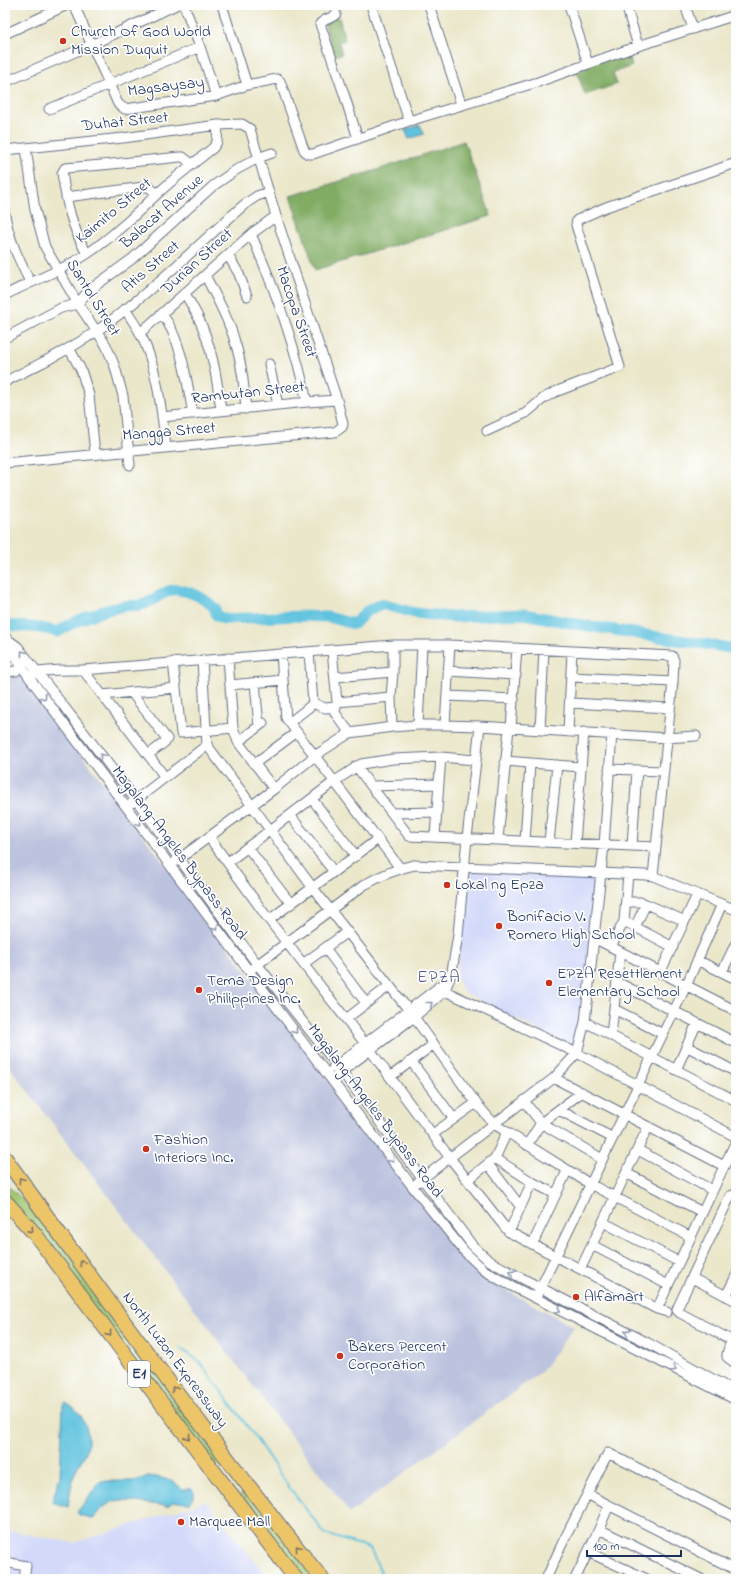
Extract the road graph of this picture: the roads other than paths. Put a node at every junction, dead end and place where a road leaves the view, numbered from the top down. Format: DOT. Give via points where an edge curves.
graph roads {
  1 [pos="66,5"];
  2 [pos="74,5"];
  3 [pos="176,5"];
  4 [pos="184,5"];
  5 [pos="222,5"];
  6 [pos="371,5"];
  7 [pos="429,5"];
  8 [pos="569,5"];
  9 [pos="626,5"];
  10 [pos="685,5"];
  11 [pos="336,14"];
  12 [pos="736,15"];
  13 [pos="693,29"];
  14 [pos="5,34"];
  15 [pos="91,45"];
  16 [pos="638,46"];
  17 [pos="200,47"];
  18 [pos="588,64"];
  19 [pos="5,82"];
  20 [pos="108,84"];
  21 [pos="247,85"];
  22 [pos="216,96"];
  23 [pos="461,104"];
  24 [pos="49,109"];
  25 [pos="409,121"];
  26 [pos="218,125"];
  27 [pos="358,140"];
  28 [pos="26,148"];
  29 [pos="5,150"];
  30 [pos="272,153"];
  31 [pos="258,158"];
  32 [pos="736,163"];
  33 [pos="192,164"];
  34 [pos="269,192"];
  35 [pos="157,194"];
  36 [pos="66,197"];
  37 [pos="5,215"];
  38 [pos="276,216"];
  39 [pos="251,234"];
  40 [pos="87,254"];
  41 [pos="228,255"];
  42 [pos="58,271"];
  43 [pos="205,275"];
  44 [pos="30,282"];
  45 [pos="88,291"];
  46 [pos="185,293"];
  47 [pos="72,295"];
  48 [pos="5,296"];
  49 [pos="247,296"];
  50 [pos="78,304"];
  51 [pos="61,308"];
  52 [pos="126,309"];
  53 [pos="162,314"];
  54 [pos="97,331"];
  55 [pos="140,333"];
  56 [pos="5,338"];
  57 [pos="69,348"];
  58 [pos="269,364"];
  59 [pos="5,382"];
  60 [pos="337,400"];
  61 [pos="307,402"];
  62 [pos="278,405"];
  63 [pos="246,409"];
  64 [pos="221,410"];
  65 [pos="193,414"];
  66 [pos="162,417"];
  67 [pos="487,431"];
  68 [pos="166,447"];
  69 [pos="129,450"];
  70 [pos="95,454"];
  71 [pos="5,463"];
  72 [pos="130,465"];
  73 [pos="6,638"];
  74 [pos="393,645"];
  75 [pos="422,645"];
  76 [pos="450,645"];
  77 [pos="517,648"];
  78 [pos="332,650"];
  79 [pos="544,650"];
  80 [pos="572,651"];
  81 [pos="309,652"];
  82 [pos="280,654"];
  83 [pos="228,658"];
  84 [pos="202,660"];
  85 [pos="173,662"];
  86 [pos="83,670"];
  87 [pos="16,671"];
  88 [pos="448,671"];
  89 [pos="5,672"];
  90 [pos="37,672"];
  91 [pos="393,672"];
  92 [pos="516,675"];
  93 [pos="28,677"];
  94 [pos="335,677"];
  95 [pos="571,677"];
  96 [pos="283,680"];
  97 [pos="673,682"];
  98 [pos="255,683"];
  99 [pos="230,685"];
  100 [pos="176,688"];
  101 [pos="131,692"];
  102 [pos="102,695"];
  103 [pos="448,696"];
  104 [pos="391,697"];
  105 [pos="514,699"];
  106 [pos="313,703"];
  107 [pos="570,703"];
  108 [pos="336,705"];
  109 [pos="669,708"];
  110 [pos="290,722"];
  111 [pos="418,725"];
  112 [pos="445,725"];
  113 [pos="480,726"];
  114 [pos="392,727"];
  115 [pos="233,728"];
  116 [pos="510,728"];
  117 [pos="207,730"];
  118 [pos="540,730"];
  119 [pos="297,732"];
  120 [pos="568,732"];
  121 [pos="584,732"];
  122 [pos="350,733"];
  123 [pos="612,734"];
  124 [pos="696,736"];
  125 [pos="666,738"];
  126 [pos="238,742"];
  127 [pos="207,745"];
  128 [pos="148,755"];
  129 [pos="316,755"];
  130 [pos="441,757"];
  131 [pos="475,760"];
  132 [pos="506,761"];
  133 [pos="254,764"];
  134 [pos="530,764"];
  135 [pos="556,765"];
  136 [pos="356,766"];
  137 [pos="582,767"];
  138 [pos="609,769"];
  139 [pos="637,770"];
  140 [pos="663,771"];
  141 [pos="165,777"];
  142 [pos="335,781"];
  143 [pos="439,784"];
  144 [pos="372,786"];
  145 [pos="274,789"];
  146 [pos="312,799"];
  147 [pos="136,800"];
  148 [pos="252,805"];
  149 [pos="127,807"];
  150 [pos="437,812"];
  151 [pos="392,813"];
  152 [pos="290,815"];
  153 [pos="270,830"];
  154 [pos="435,836"];
  155 [pos="209,837"];
  156 [pos="467,838"];
  157 [pos="378,839"];
  158 [pos="498,839"];
  159 [pos="525,841"];
  160 [pos="549,842"];
  161 [pos="575,843"];
  162 [pos="604,845"];
  163 [pos="632,846"];
  164 [pos="655,847"];
  165 [pos="248,848"];
  166 [pos="356,856"];
  167 [pos="180,858"];
  168 [pos="228,862"];
  169 [pos="170,866"];
  170 [pos="464,867"];
  171 [pos="400,868"];
  172 [pos="334,872"];
  173 [pos="600,873"];
  174 [pos="628,874"];
  175 [pos="653,876"];
  176 [pos="313,888"];
  177 [pos="697,895"];
  178 [pos="626,902"];
  179 [pos="291,904"];
  180 [pos="646,904"];
  181 [pos="722,904"];
  182 [pos="331,910"];
  183 [pos="736,910"];
  184 [pos="269,920"];
  185 [pos="624,921"];
  186 [pos="685,921"];
  187 [pos="635,927"];
  188 [pos="347,932"];
  189 [pos="594,938"];
  190 [pos="287,942"];
  191 [pos="611,947"];
  192 [pos="673,947"];
  193 [pos="735,947"];
  194 [pos="325,948"];
  195 [pos="620,952"];
  196 [pos="697,960"];
  197 [pos="257,964"];
  198 [pos="303,964"];
  199 [pos="249,971"];
  200 [pos="722,972"];
  201 [pos="660,973"];
  202 [pos="736,980"];
  203 [pos="617,982"];
  204 [pos="389,986"];
  205 [pos="686,986"];
  206 [pos="442,988"];
  207 [pos="366,1003"];
  208 [pos="614,1008"];
  209 [pos="674,1010"];
  210 [pos="736,1011"];
  211 [pos="412,1014"];
  212 [pos="346,1019"];
  213 [pos="585,1022"];
  214 [pos="698,1023"];
  215 [pos="663,1034"];
  216 [pos="611,1036"];
  217 [pos="736,1043"];
  218 [pos="434,1044"];
  219 [pos="686,1046"];
  220 [pos="368,1047"];
  221 [pos="577,1053"];
  222 [pos="651,1057"];
  223 [pos="411,1061"];
  224 [pos="340,1068"];
  225 [pos="676,1070"];
  226 [pos="736,1072"];
  227 [pos="330,1075"];
  228 [pos="390,1076"];
  229 [pos="554,1078"];
  230 [pos="638,1085"];
  231 [pos="582,1092"];
  232 [pos="524,1101"];
  233 [pos="736,1101"];
  234 [pos="476,1102"];
  235 [pos="559,1110"];
  236 [pos="624,1114"];
  237 [pos="454,1119"];
  238 [pos="541,1123"];
  239 [pos="494,1124"];
  240 [pos="648,1127"];
  241 [pos="507,1132"];
  242 [pos="434,1134"];
  243 [pos="736,1137"];
  244 [pos="613,1138"];
  245 [pos="736,1141"];
  246 [pos="527,1145"];
  247 [pos="638,1150"];
  248 [pos="5,1158"];
  249 [pos="450,1158"];
  250 [pos="602,1159"];
  251 [pos="492,1161"];
  252 [pos="724,1166"];
  253 [pos="567,1171"];
  254 [pos="626,1173"];
  255 [pos="422,1178"];
  256 [pos="468,1180"];
  257 [pos="532,1182"];
  258 [pos="590,1184"];
  259 [pos="412,1186"];
  260 [pos="712,1190"];
  261 [pos="555,1194"];
  262 [pos="736,1194"];
  263 [pos="615,1197"];
  264 [pos="5,1201"];
  265 [pos="520,1206"];
  266 [pos="702,1212"];
  267 [pos="603,1222"];
  268 [pos="510,1232"];
  269 [pos="692,1237"];
  270 [pos="533,1243"];
  271 [pos="592,1245"];
  272 [pos="557,1256"];
  273 [pos="679,1262"];
  274 [pos="581,1268"];
  275 [pos="736,1276"];
  276 [pos="692,1278"];
  277 [pos="668,1285"];
  278 [pos="540,1288"];
  279 [pos="726,1296"];
  280 [pos="535,1298"];
  281 [pos="736,1301"];
  282 [pos="657,1309"];
  283 [pos="667,1312"];
  284 [pos="736,1364"];
  285 [pos="736,1392"];
  286 [pos="736,1400"];
  287 [pos="587,1494"];
  288 [pos="609,1505"];
  289 [pos="736,1518"];
  290 [pos="599,1528"];
  291 [pos="588,1552"];
  292 [pos="5,1562"];
  293 [pos="736,1570"];
  294 [pos="24,1579"];
  295 [pos="296,1579"];
  296 [pos="322,1579"];
  297 [pos="546,1579"];
  298 [pos="575,1579"];
  299 [pos="647,1579"];
  300 [pos="701,1579"];
  1 -- 14 [label="street"];
  2 -- 15 [label="street, Magsaysay"];
  3 -- 15 [label="street"];
  4 -- 17 [label="street"];
  5 -- 21 [label="street"];
  6 -- 25 [label="street"];
  7 -- 23 [label="street"];
  8 -- 18 [label="street"];
  9 -- 16 [label="street"];
  10 -- 13 [label="street"];
  11 -- 27 [label="street" via="320,24"];
  12 -- 13 [label="street"];
  13 -- 16 [label="street"];
  15 -- 19 [label="street"];
  15 -- 20 [label="street, Magsaysay"];
  16 -- 18 [label="street"];
  17 -- 20 [label="street"];
  17 -- 22 [label="street"];
  18 -- 23 [label="street" via="538,82"];
  20 -- 22 [label="street, Magsaysay" via="118,104 126,109"];
  20 -- 24 [label="street"];
  21 -- 22 [label="street, Magsaysay"];
  21 -- 27 [label="street, Magsaysay" via="274,79 280,81 304,150 308,154"];
  23 -- 25 [label="street"];
  25 -- 27 [label="street"];
  26 -- 28 [label="street, Duhat Street"];
  26 -- 31 [label="street, Duhat Street" via="247,126"];
  26 -- 33 [label="street, Kaimito Street" via="217,142 213,148"];
  28 -- 29 [label="street, Duhat Street"];
  28 -- 42 [label="street, Santol Street" via="39,227 45,247"];
  30 -- 31 [label="street, Balacat Avenue"];
  31 -- 34 [label="street"];
  31 -- 45 [label="street, Balacat Avenue" via="213,186 132,259"];
  32 -- 67 [label="street" via="606,207 577,220 576,225 620,367 555,392 526,413"];
  33 -- 35 [label="street, Kaimito Street"];
  33 -- 36 [label="street" via="180,157 65,168 62,173"];
  34 -- 38 [label="street"];
  34 -- 52 [label="street, Atis Street" via="256,196 245,204"];
  35 -- 36 [label="street" via="149,187 144,187"];
  35 -- 40 [label="street, Kaimito Street" via="124,226"];
  36 -- 40 [label="street" via="76,234"];
  37 -- 44 [label="street" via="12,245"];
  38 -- 39 [label="street, Durian Street"];
  38 -- 60 [label="street"];
  39 -- 41 [label="street, Durian Street"];
  39 -- 61 [label="street, Macopa Street" via="281,309"];
  40 -- 42 [label="street, Kaimito Street"];
  41 -- 43 [label="street, Durian Street"];
  41 -- 49 [label="street"];
  42 -- 44 [label="street, Kaimito Street"];
  42 -- 47 [label="street, Santol Street"];
  43 -- 46 [label="street, Durian Street"];
  43 -- 63 [label="street" via="235,342 243,376"];
  44 -- 48 [label="street, Kaimito Street"];
  45 -- 47 [label="street, Balacat Avenue"];
  45 -- 50 [label="street, Balacat Avenue"];
  46 -- 53 [label="street, Durian Street"];
  46 -- 64 [label="street" via="199,318 209,348"];
  47 -- 50 [label="street, Santol Street"];
  47 -- 51 [label="street"];
  50 -- 51 [label="street"];
  50 -- 54 [label="street, Santol Street"];
  51 -- 56 [label="street"];
  52 -- 54 [label="street, Atis Street"];
  52 -- 55 [label="street"];
  53 -- 55 [label="street, Durian Street"];
  53 -- 65 [label="street" via="168,322 182,361"];
  54 -- 57 [label="street, Atis Street"];
  54 -- 69 [label="street, Santol Street" via="115,367 123,396"];
  55 -- 66 [label="street" via="158,384"];
  57 -- 59 [label="street, Atis Street"];
  57 -- 70 [label="street" via="89,395"];
  58 -- 62 [label="street"];
  60 -- 61 [label="street, Rambutan Street"];
  60 -- 68 [label="street, Mangga Street" via="343,424 335,432"];
  61 -- 62 [label="street, Rambutan Street"];
  62 -- 63 [label="street, Rambutan Street"];
  63 -- 64 [label="street, Rambutan Street"];
  64 -- 65 [label="street, Rambutan Street"];
  65 -- 66 [label="street, Rambutan Street"];
  66 -- 68 [label="street"];
  68 -- 69 [label="street, Mangga Street"];
  69 -- 70 [label="street, Mangga Street"];
  69 -- 72 [label="street, Santol Street"];
  70 -- 71 [label="street, Mangga Street"];
  90 -- 73 [label="street, Magalang-Angeles Bypass Road, one-way" via="18,647"];
  73 -- 93 [label="street, Magalang-Angeles Bypass Road"];
  74 -- 75 [label="street"];
  74 -- 78 [label="street"];
  74 -- 91 [label="street"];
  75 -- 76 [label="street"];
  75 -- 111 [label="street"];
  76 -- 77 [label="street"];
  76 -- 88 [label="street"];
  77 -- 79 [label="street"];
  77 -- 92 [label="street"];
  78 -- 81 [label="street"];
  78 -- 94 [label="street"];
  79 -- 80 [label="street"];
  79 -- 118 [label="street"];
  80 -- 95 [label="street"];
  80 -- 97 [label="street" via="672,656"];
  81 -- 82 [label="street"];
  81 -- 106 [label="street"];
  82 -- 83 [label="street"];
  82 -- 96 [label="street"];
  83 -- 84 [label="street"];
  83 -- 99 [label="street"];
  84 -- 85 [label="street"];
  84 -- 117 [label="street"];
  85 -- 86 [label="street"];
  85 -- 100 [label="street"];
  86 -- 90 [label="street"];
  86 -- 102 [label="street"];
  87 -- 89 [label="street"];
  88 -- 92 [label="street"];
  88 -- 103 [label="street"];
  90 -- 93 [label="street"];
  147 -- 90 [label="street, Magalang-Angeles Bypass Road, one-way"];
  91 -- 94 [label="street"];
  91 -- 104 [label="street"];
  92 -- 105 [label="street"];
  93 -- 149 [label="street, Magalang-Angeles Bypass Road, one-way"];
  94 -- 108 [label="street"];
  95 -- 97 [label="street"];
  95 -- 107 [label="street"];
  96 -- 98 [label="street"];
  96 -- 110 [label="street" via="284,714"];
  97 -- 109 [label="street"];
  98 -- 99 [label="street"];
  98 -- 126 [label="street" via="261,724"];
  99 -- 115 [label="street"];
  100 -- 101 [label="street"];
  100 -- 117 [label="street" via="181,733"];
  101 -- 102 [label="street"];
  101 -- 128 [label="street" via="167,739"];
  102 -- 128 [label="street"];
  103 -- 105 [label="street"];
  103 -- 112 [label="street"];
  104 -- 108 [label="street"];
  104 -- 114 [label="street"];
  105 -- 116 [label="street"];
  106 -- 108 [label="street" via="325,708"];
  106 -- 110 [label="street"];
  107 -- 109 [label="street"];
  107 -- 120 [label="street"];
  108 -- 122 [label="street" via="335,714"];
  109 -- 125 [label="street"];
  110 -- 119 [label="street"];
  111 -- 112 [label="street"];
  111 -- 114 [label="street"];
  112 -- 113 [label="street"];
  113 -- 116 [label="street"];
  113 -- 131 [label="street"];
  114 -- 122 [label="street"];
  115 -- 117 [label="street"];
  115 -- 126 [label="street"];
  116 -- 118 [label="street"];
  116 -- 132 [label="street"];
  117 -- 127 [label="street"];
  118 -- 120 [label="street"];
  119 -- 129 [label="street"];
  119 -- 133 [label="street"];
  120 -- 121 [label="street"];
  121 -- 123 [label="street"];
  121 -- 137 [label="street"];
  122 -- 129 [label="street"];
  123 -- 125 [label="street"];
  123 -- 138 [label="street"];
  124 -- 125 [label="street"];
  125 -- 140 [label="street"];
  126 -- 133 [label="street"];
  127 -- 141 [label="street"];
  127 -- 148 [label="street"];
  128 -- 141 [label="street"];
  129 -- 142 [label="street"];
  129 -- 145 [label="street"];
  130 -- 131 [label="street"];
  130 -- 136 [label="street" via="393,759"];
  130 -- 143 [label="street"];
  131 -- 156 [label="street"];
  132 -- 134 [label="street"];
  132 -- 158 [label="street"];
  133 -- 145 [label="street"];
  134 -- 135 [label="street"];
  134 -- 159 [label="street"];
  135 -- 137 [label="street"];
  135 -- 160 [label="street"];
  136 -- 142 [label="street"];
  136 -- 144 [label="street"];
  137 -- 161 [label="street"];
  138 -- 139 [label="street"];
  138 -- 162 [label="street"];
  139 -- 140 [label="street"];
  139 -- 163 [label="street"];
  140 -- 164 [label="street"];
  141 -- 147 [label="street"];
  142 -- 146 [label="street"];
  142 -- 157 [label="street"];
  143 -- 144 [label="street"];
  143 -- 150 [label="street"];
  144 -- 151 [label="street"];
  145 -- 148 [label="street"];
  146 -- 152 [label="street"];
  146 -- 166 [label="street"];
  147 -- 149 [label="street"];
  147 -- 167 [label="street, Magalang-Angeles Bypass Road"];
  148 -- 153 [label="street"];
  148 -- 155 [label="street"];
  149 -- 169 [label="street, Magalang-Angeles Bypass Road, one-way"];
  150 -- 151 [label="street"];
  150 -- 154 [label="street"];
  151 -- 154 [label="street" via="409,836"];
  152 -- 153 [label="street"];
  152 -- 172 [label="street"];
  153 -- 165 [label="street"];
  153 -- 176 [label="street"];
  154 -- 156 [label="street"];
  155 -- 167 [label="street"];
  155 -- 168 [label="street"];
  156 -- 158 [label="street"];
  156 -- 170 [label="street"];
  157 -- 166 [label="street"];
  157 -- 171 [label="street"];
  158 -- 159 [label="street"];
  159 -- 160 [label="street"];
  160 -- 161 [label="street"];
  161 -- 162 [label="street"];
  162 -- 163 [label="street"];
  162 -- 173 [label="street"];
  163 -- 164 [label="street"];
  164 -- 175 [label="street"];
  165 -- 168 [label="street"];
  165 -- 179 [label="street"];
  166 -- 172 [label="street"];
  167 -- 169 [label="street"];
  167 -- 197 [label="street, Magalang-Angeles Bypass Road"];
  168 -- 184 [label="street"];
  169 -- 199 [label="street, Magalang-Angeles Bypass Road, one-way"];
  170 -- 171 [label="street" via="421,865"];
  170 -- 173 [label="street"];
  170 -- 206 [label="street" via="452,971 449,981"];
  171 -- 182 [label="street" via="364,885"];
  172 -- 176 [label="street"];
  173 -- 174 [label="street"];
  173 -- 189 [label="street"];
  174 -- 175 [label="street"];
  174 -- 178 [label="street"];
  175 -- 177 [label="street"];
  176 -- 179 [label="street"];
  176 -- 182 [label="street"];
  177 -- 181 [label="street"];
  177 -- 186 [label="street"];
  178 -- 180 [label="street"];
  178 -- 185 [label="street"];
  179 -- 184 [label="street"];
  180 -- 186 [label="street"];
  180 -- 187 [label="street"];
  181 -- 183 [label="street"];
  181 -- 196 [label="street"];
  182 -- 188 [label="street"];
  182 -- 190 [label="street"];
  184 -- 190 [label="street"];
  185 -- 187 [label="street"];
  185 -- 191 [label="street"];
  186 -- 192 [label="street"];
  187 -- 192 [label="street"];
  188 -- 194 [label="street"];
  188 -- 204 [label="street"];
  189 -- 191 [label="street"];
  189 -- 213 [label="street"];
  190 -- 197 [label="street"];
  190 -- 198 [label="street"];
  191 -- 195 [label="street"];
  192 -- 201 [label="street"];
  193 -- 200 [label="street"];
  194 -- 198 [label="street"];
  194 -- 207 [label="street"];
  195 -- 201 [label="street"];
  195 -- 203 [label="street"];
  196 -- 200 [label="street"];
  196 -- 205 [label="street"];
  197 -- 199 [label="street"];
  197 -- 224 [label="street, Magalang-Angeles Bypass Road"];
  198 -- 212 [label="street"];
  199 -- 227 [label="street, Magalang-Angeles Bypass Road, one-way"];
  200 -- 202 [label="street"];
  201 -- 205 [label="street"];
  203 -- 208 [label="street"];
  203 -- 209 [label="street"];
  204 -- 207 [label="street"];
  204 -- 211 [label="street"];
  205 -- 209 [label="street"];
  205 -- 210 [label="street"];
  206 -- 211 [label="street"];
  206 -- 221 [label="street"];
  207 -- 212 [label="street"];
  208 -- 215 [label="street"];
  208 -- 216 [label="street"];
  209 -- 214 [label="street"];
  209 -- 215 [label="street"];
  211 -- 218 [label="street"];
  211 -- 220 [label="street"];
  212 -- 220 [label="street"];
  213 -- 216 [label="street"];
  213 -- 221 [label="street"];
  214 -- 217 [label="street"];
  214 -- 219 [label="street"];
  215 -- 222 [label="street"];
  216 -- 222 [label="street"];
  218 -- 223 [label="street"];
  218 -- 234 [label="street"];
  219 -- 225 [label="street"];
  219 -- 226 [label="street"];
  220 -- 224 [label="street"];
  220 -- 228 [label="street"];
  221 -- 229 [label="street"];
  221 -- 230 [label="street"];
  222 -- 225 [label="street"];
  222 -- 230 [label="street"];
  223 -- 228 [label="street"];
  223 -- 237 [label="street"];
  224 -- 227 [label="street"];
  224 -- 255 [label="street, Magalang-Angeles Bypass Road"];
  225 -- 233 [label="street"];
  227 -- 259 [label="street, Magalang-Angeles Bypass Road, one-way"];
  228 -- 242 [label="street"];
  229 -- 231 [label="street"];
  229 -- 232 [label="street"];
  230 -- 236 [label="street"];
  230 -- 243 [label="street"];
  231 -- 235 [label="street"];
  231 -- 236 [label="street"];
  232 -- 238 [label="street"];
  232 -- 239 [label="street"];
  234 -- 237 [label="street"];
  234 -- 239 [label="street"];
  235 -- 238 [label="street"];
  235 -- 244 [label="street"];
  236 -- 240 [label="street"];
  236 -- 244 [label="street"];
  237 -- 242 [label="street"];
  238 -- 246 [label="street"];
  238 -- 250 [label="street"];
  239 -- 241 [label="street"];
  239 -- 249 [label="street"];
  240 -- 247 [label="street"];
  240 -- 252 [label="street"];
  241 -- 246 [label="street"];
  241 -- 251 [label="street"];
  242 -- 249 [label="street"];
  244 -- 250 [label="street"];
  245 -- 252 [label="street"];
  246 -- 253 [label="street"];
  247 -- 254 [label="street"];
  247 -- 260 [label="street"];
  296 -- 248 [label="highway, North Luzon Expressway / E1, one-way" via="200,1423"];
  249 -- 255 [label="street"];
  249 -- 256 [label="street"];
  250 -- 258 [label="street"];
  251 -- 256 [label="street"];
  251 -- 257 [label="street"];
  251 -- 265 [label="street"];
  252 -- 260 [label="street"];
  253 -- 258 [label="street"];
  253 -- 261 [label="street"];
  254 -- 263 [label="street"];
  254 -- 266 [label="street"];
  255 -- 259 [label="street"];
  278 -- 255 [label="street, Magalang-Angeles Bypass Road, one-way" via="481,1254"];
  256 -- 268 [label="street"];
  257 -- 261 [label="street"];
  257 -- 265 [label="street"];
  258 -- 263 [label="street"];
  258 -- 272 [label="street"];
  259 -- 280 [label="street, Magalang-Angeles Bypass Road" via="473,1261 500,1280"];
  260 -- 266 [label="street"];
  261 -- 270 [label="street"];
  262 -- 276 [label="street" via="730,1196"];
  263 -- 267 [label="street"];
  263 -- 269 [label="street"];
  264 -- 295 [label="highway, E1, one-way" via="35,1234"];
  265 -- 268 [label="street"];
  266 -- 269 [label="street"];
  267 -- 271 [label="street"];
  267 -- 273 [label="street"];
  268 -- 270 [label="street"];
  269 -- 273 [label="street"];
  270 -- 272 [label="street"];
  271 -- 274 [label="street"];
  271 -- 277 [label="street"];
  272 -- 274 [label="street"];
  272 -- 278 [label="street"];
  273 -- 277 [label="street"];
  274 -- 282 [label="street"];
  275 -- 279 [label="street"];
  276 -- 279 [label="street"];
  276 -- 284 [label="street" via="678,1310 731,1340 727,1357"];
  277 -- 282 [label="street"];
  278 -- 280 [label="street"];
  285 -- 278 [label="street, Magalang-Angeles Bypass Road, one-way" via="648,1343"];
  279 -- 281 [label="street"];
  280 -- 286 [label="street, Magalang-Angeles Bypass Road, one-way"];
  282 -- 283 [label="street"];
  287 -- 288 [label="street"];
  287 -- 289 [label="street" via="606,1455 611,1453"];
  287 -- 297 [label="street"];
  288 -- 290 [label="street"];
  288 -- 293 [label="street"];
  290 -- 291 [label="street"];
  290 -- 300 [label="street"];
  291 -- 298 [label="street"];
  291 -- 299 [label="street"];
  292 -- 294 [label="street" via="26,1566"];
}
